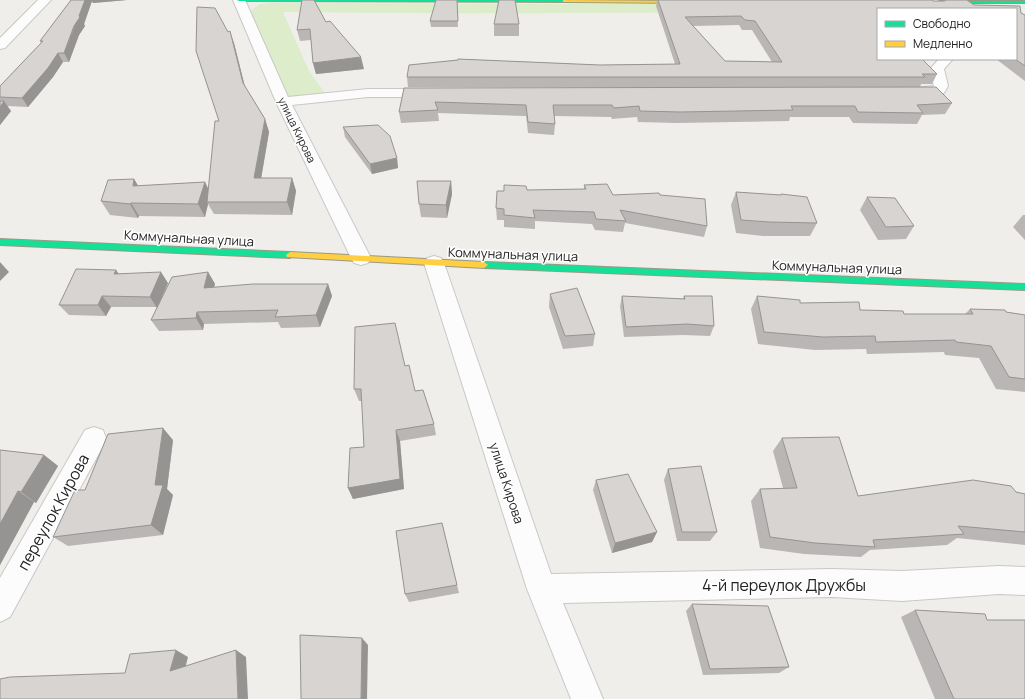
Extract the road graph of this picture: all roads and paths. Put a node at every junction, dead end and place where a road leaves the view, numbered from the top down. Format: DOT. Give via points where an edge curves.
graph roads {
  1 [pos="45,0"];
  2 [pos="239,0"];
  3 [pos="996,1"];
  4 [pos="691,2"];
  5 [pos="1025,2"];
  6 [pos="933,5"];
  7 [pos="1006,8"];
  8 [pos="0,45"];
  9 [pos="945,60"];
  10 [pos="894,92"];
  11 [pos="444,93"];
  12 [pos="283,102"];
  13 [pos="0,242"];
  14 [pos="361,258"];
  15 [pos="434,264"];
  16 [pos="1025,287"];
  17 [pos="94,438"];
  18 [pos="1025,581"];
  19 [pos="542,589"];
  20 [pos="0,607"];
  21 [pos="587,699"];
  1 -- 8 [label="street"];
  2 -- 4 [label="street"];
  2 -- 12 [label="street, улица Кирова"];
  3 -- 5 [label="street"];
  3 -- 6 [label="street"];
  3 -- 7 [label="street"];
  9 -- 10 [label="street" via="937,69 941,86 939,90"];
  11 -- 12 [label="street" via="368,93"];
  12 -- 14 [label="street, улица Кирова"];
  13 -- 14 [label="street, Коммунальная улица"];
  14 -- 15 [label="street, Коммунальная улица"];
  15 -- 16 [label="street, Коммунальная улица"];
  15 -- 19 [label="street, улица Кирова"];
  17 -- 20 [label="street, переулок Кирова"];
  18 -- 19 [label="street, 4-й переулок Дружбы" via="999,580 902,586 832,583"];
  19 -- 21 [label="street, улица Кирова"];
}
